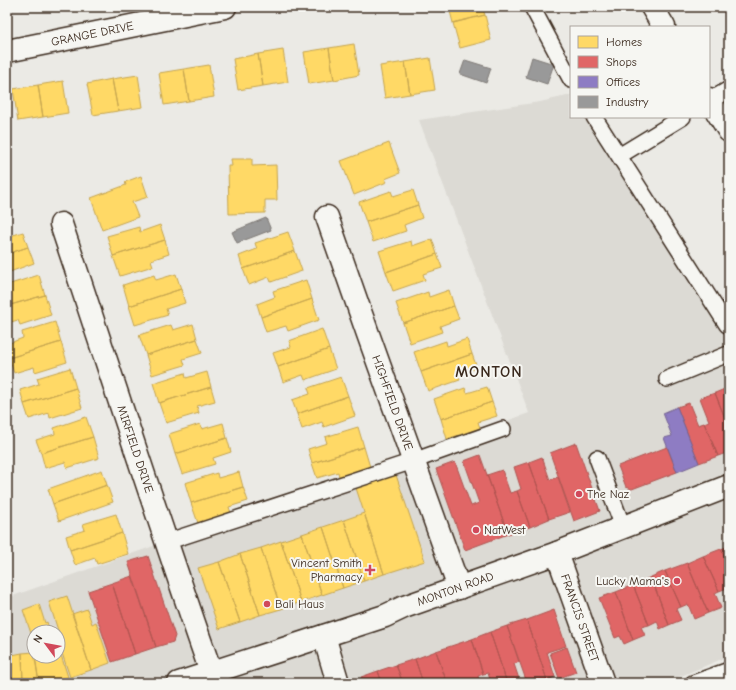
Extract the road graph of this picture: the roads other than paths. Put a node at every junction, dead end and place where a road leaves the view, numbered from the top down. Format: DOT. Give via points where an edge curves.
graph roads {
  1 [pos="225,7"];
  2 [pos="532,7"];
  3 [pos="7,51"];
  4 [pos="570,78"];
  5 [pos="729,88"];
  6 [pos="710,99"];
  7 [pos="710,102"];
  8 [pos="595,118"];
  9 [pos="681,118"];
  10 [pos="729,131"];
  11 [pos="619,156"];
  12 [pos="327,217"];
  13 [pos="61,224"];
  14 [pos="729,324"];
  15 [pos="729,356"];
  16 [pos="667,379"];
  17 [pos="503,429"];
  18 [pos="597,458"];
  19 [pos="413,461"];
  20 [pos="729,486"];
  21 [pos="623,527"];
  22 [pos="166,542"];
  23 [pos="557,553"];
  24 [pos="459,588"];
  25 [pos="324,636"];
  26 [pos="729,670"];
  27 [pos="212,672"];
  28 [pos="179,683"];
  29 [pos="338,683"];
  30 [pos="603,683"];
  31 [pos="693,683"];
  1 -- 3 [label="street, GRANGE DRIVE"];
  2 -- 4 [label="lane"];
  5 -- 6 [label="lane"];
  7 -- 10 [label="street"];
  8 -- 11 [label="lane"];
  9 -- 11 [label="lane"];
  11 -- 14 [label="lane" via="727,325"];
  12 -- 19 [label="street, HIGHFIELD DRIVE"];
  13 -- 22 [label="street, MIRFIELD DRIVE"];
  15 -- 16 [label="lane" via="728,354"];
  17 -- 19 [label="lane"];
  18 -- 21 [label="lane"];
  19 -- 22 [label="lane"];
  19 -- 24 [label="street, HIGHFIELD DRIVE"];
  20 -- 21 [label="street, MONTON ROAD"];
  21 -- 23 [label="street, MONTON ROAD"];
  22 -- 27 [label="street, MIRFIELD DRIVE"];
  23 -- 24 [label="street, MONTON ROAD"];
  23 -- 30 [label="street, FRANCIS STREET"];
  24 -- 25 [label="street, MONTON ROAD"];
  25 -- 27 [label="street, MONTON ROAD"];
  25 -- 29 [label="street"];
  26 -- 31 [label="lane"];
  27 -- 28 [label="street, MONTON ROAD"];
}
